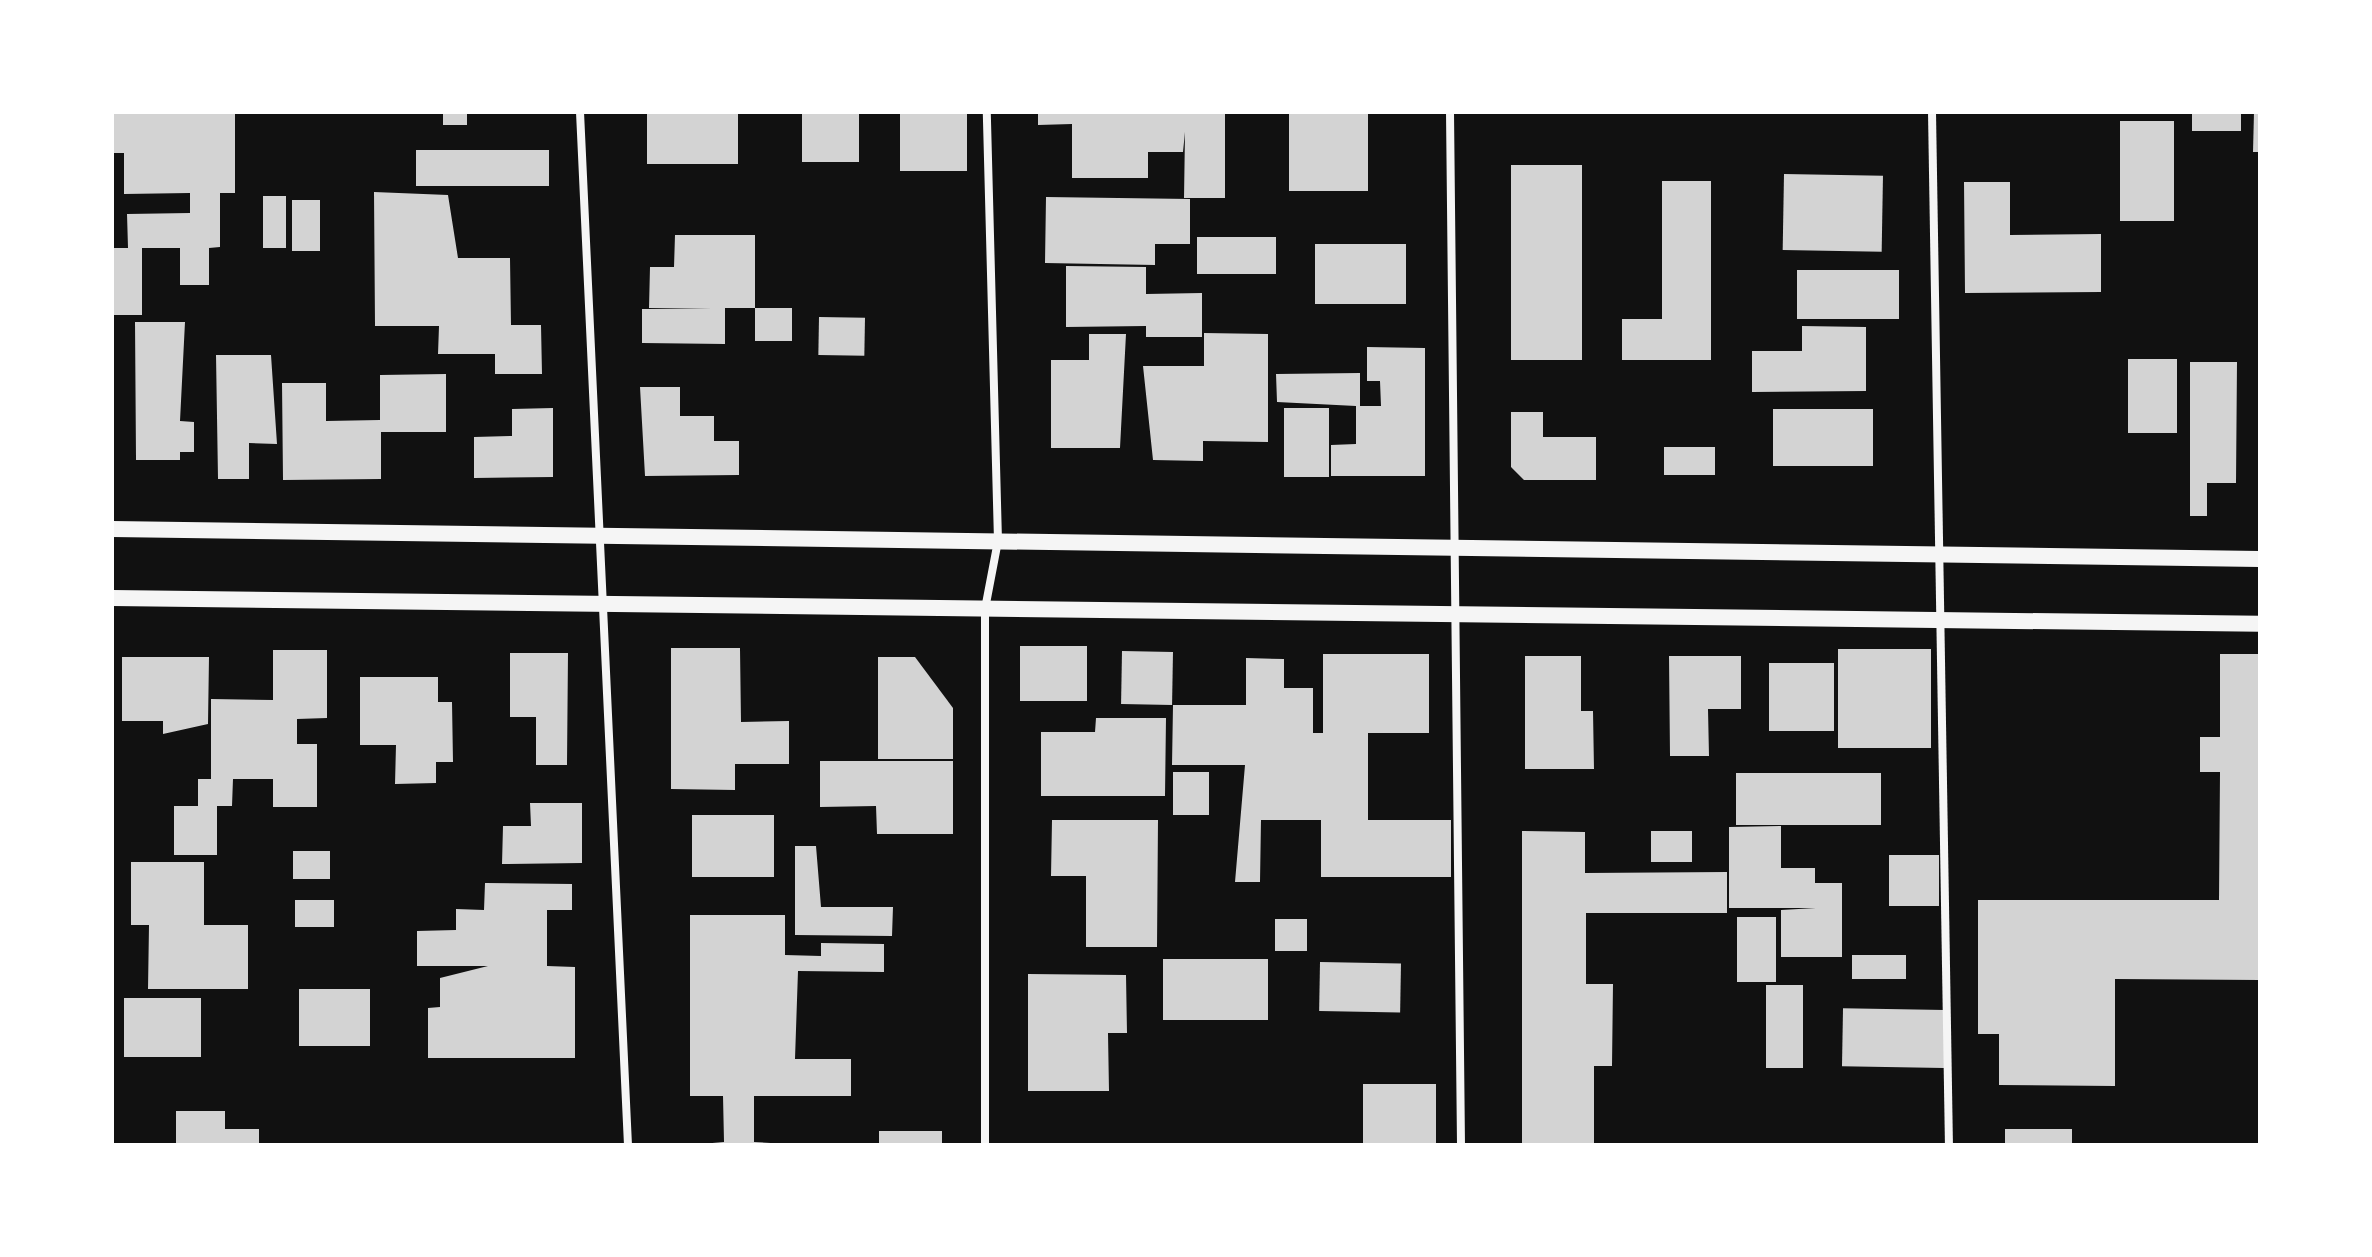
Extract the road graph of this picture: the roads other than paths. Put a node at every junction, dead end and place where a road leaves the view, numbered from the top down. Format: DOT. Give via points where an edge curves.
graph roads {
  1 [pos="580,112"];
  2 [pos="987,112"];
  3 [pos="1450,112"];
  4 [pos="1932,112"];
  5 [pos="112,529"];
  6 [pos="596,535"];
  7 [pos="998,541"];
  8 [pos="1457,547"];
  9 [pos="1940,554"];
  10 [pos="2260,559"];
  11 [pos="112,598"];
  12 [pos="602,604"];
  13 [pos="985,609"];
  14 [pos="1460,615"];
  15 [pos="1939,620"];
  16 [pos="2260,624"];
  17 [pos="628,1145"];
  18 [pos="985,1145"];
  19 [pos="1461,1145"];
  20 [pos="1949,1145"];
  1 -- 6 [label="street"];
  2 -- 7 [label="street"];
  3 -- 8 [label="street"];
  4 -- 9 [label="street"];
  5 -- 6 [label="main road"];
  6 -- 7 [label="main road"];
  6 -- 12 [label="street"];
  7 -- 8 [label="main road"];
  7 -- 13 [label="street"];
  8 -- 9 [label="main road"];
  8 -- 14 [label="street"];
  9 -- 10 [label="main road"];
  9 -- 15 [label="street"];
  11 -- 12 [label="main road"];
  12 -- 13 [label="main road"];
  12 -- 17 [label="street"];
  13 -- 14 [label="main road"];
  13 -- 18 [label="street"];
  14 -- 15 [label="main road"];
  14 -- 19 [label="street"];
  15 -- 16 [label="main road"];
  15 -- 20 [label="street"];
}
